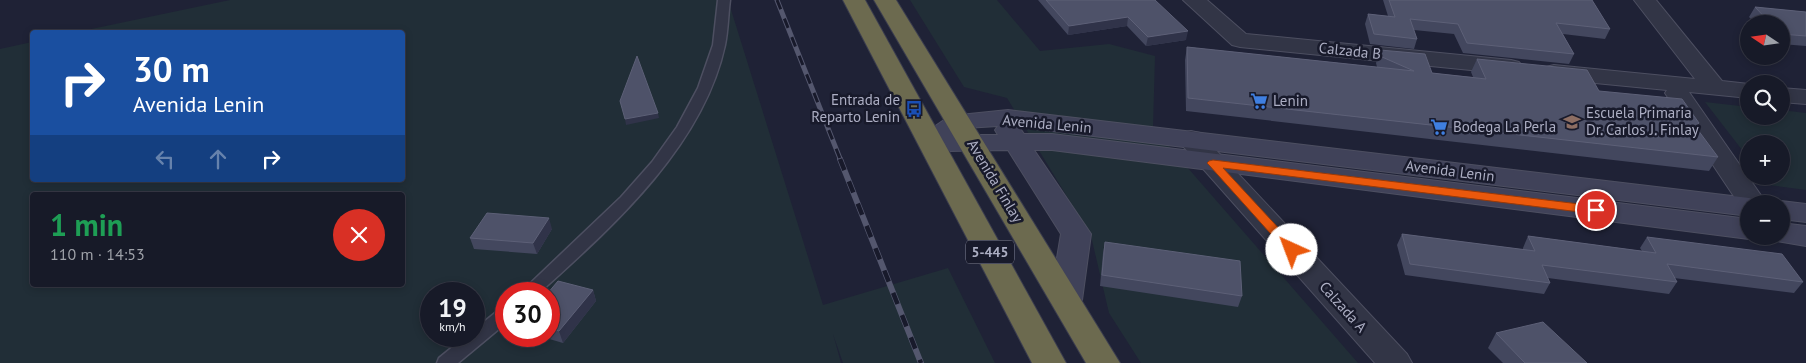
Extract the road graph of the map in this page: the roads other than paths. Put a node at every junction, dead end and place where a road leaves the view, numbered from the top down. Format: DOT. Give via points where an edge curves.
graph roads {
  1 [pos="724,0"];
  2 [pos="854,0"];
  3 [pos="885,0"];
  4 [pos="1194,0"];
  5 [pos="1645,0"];
  6 [pos="1670,84"];
  7 [pos="1715,88"];
  8 [pos="1740,90"];
  9 [pos="1790,96"];
  10 [pos="1806,97"];
  11 [pos="1007,130"];
  12 [pos="966,132"];
  13 [pos="1191,139"];
  14 [pos="932,141"];
  15 [pos="1213,163"];
  16 [pos="1747,195"];
  17 [pos="1740,206"];
  18 [pos="1790,211"];
  19 [pos="1806,213"];
  20 [pos="1740,228"];
  21 [pos="1790,234"];
  22 [pos="1806,236"];
  23 [pos="541,282"];
  24 [pos="1066,300"];
  25 [pos="495,321"];
  26 [pos="446,363"];
  27 [pos="1050,363"];
  28 [pos="1104,363"];
  29 [pos="1395,363"];
  1 -- 23 [label="lane" via="712,70 693,112 676,139 610,217"];
  2 -- 14 [label="highway, 5-445"];
  3 -- 12 [label="highway, Avenida Finlay / 5-445"];
  4 -- 6 [label="street, Calzada B" via="1240,40"];
  5 -- 7 [label="street"];
  6 -- 7 [label="street, Calzada B"];
  6 -- 16 [label="street"];
  7 -- 8 [label="street, Calzada B"];
  9 -- 10 [label="street"];
  11 -- 12 [label="street, Avenida Lenin"];
  11 -- 13 [label="street, Avenida Lenin"];
  11 -- 15 [label="street, Avenida Lenin" via="1052,142"];
  11 -- 24 [label="street" via="1076,234"];
  12 -- 14 [label="street, Avenida Lenin"];
  12 -- 24 [label="highway, Avenida Finlay / 5-445"];
  13 -- 15 [label="street, Calzada A"];
  13 -- 17 [label="street, Avenida Lenin"];
  14 -- 27 [label="highway, 5-445"];
  15 -- 20 [label="street, Avenida Lenin"];
  15 -- 29 [label="street, Calzada A"];
  18 -- 19 [label="street"];
  21 -- 22 [label="street"];
  24 -- 28 [label="highway, Avenida Finlay / 5-445"];
  25 -- 26 [label="lane"];
}
